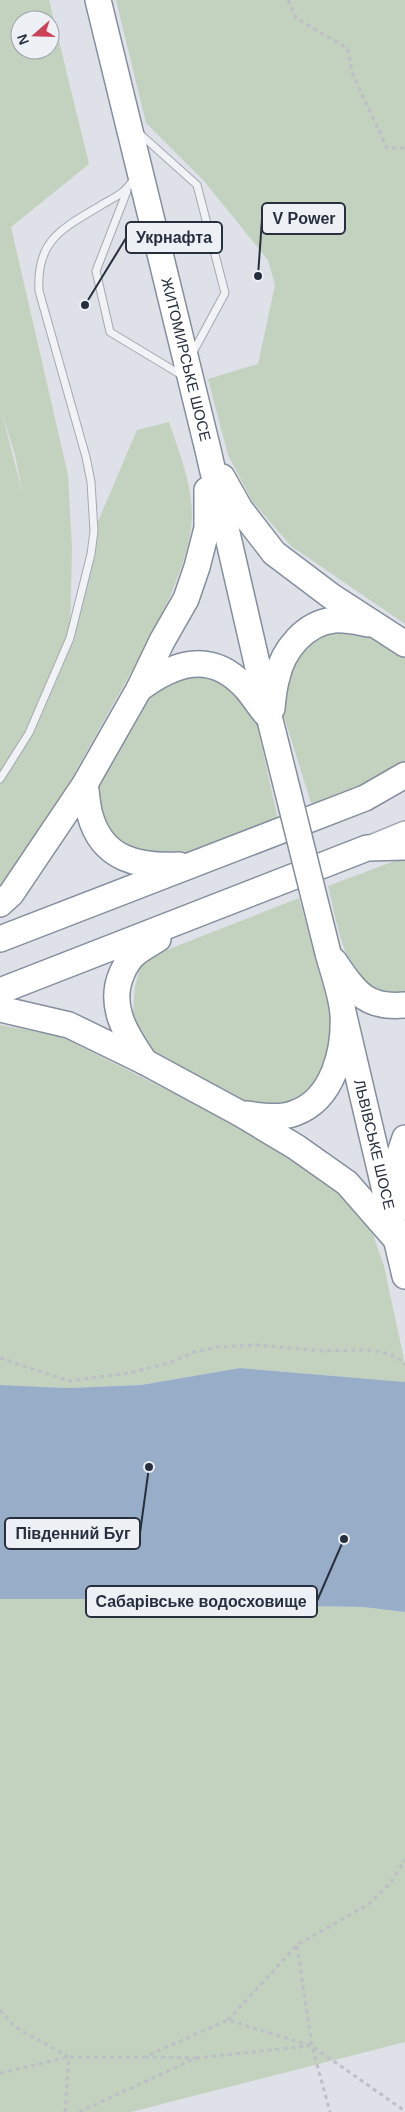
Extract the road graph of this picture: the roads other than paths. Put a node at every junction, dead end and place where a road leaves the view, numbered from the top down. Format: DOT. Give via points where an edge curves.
graph roads {
  1 [pos="98,0"];
  2 [pos="128,123"];
  3 [pos="133,180"];
  4 [pos="189,372"];
  5 [pos="208,450"];
  6 [pos="379,626"];
  7 [pos="405,644"];
  8 [pos="139,689"];
  9 [pos="270,720"];
  10 [pos="405,775"];
  11 [pos="0,779"];
  12 [pos="85,784"];
  13 [pos="405,784"];
  14 [pos="365,798"];
  15 [pos="405,832"];
  16 [pos="405,847"];
  17 [pos="366,848"];
  18 [pos="194,864"];
  19 [pos="0,904"];
  20 [pos="200,912"];
  21 [pos="0,940"];
  22 [pos="328,953"];
  23 [pos="0,991"];
  24 [pos="405,1005"];
  25 [pos="0,1010"];
  26 [pos="342,1012"];
  27 [pos="145,1062"];
  28 [pos="241,1114"];
  29 [pos="405,1138"];
  30 [pos="394,1238"];
  31 [pos="405,1276"];
  1 -- 2 [label="highway, ЖИТОМИРСЬКЕ ШОСЕ"];
  2 -- 3 [label="highway, ЖИТОМИРСЬКЕ ШОСЕ"];
  2 -- 4 [label="lane" via="196,185 225,293"];
  3 -- 4 [label="highway, ЖИТОМИРСЬКЕ ШОСЕ"];
  3 -- 4 [label="lane" via="96,271 110,332"];
  3 -- 11 [label="lane" via="57,233 41,262 39,291 88,465 94,531 70,638 29,733"];
  4 -- 5 [label="highway, ЖИТОМИРСЬКЕ ШОСЕ"];
  5 -- 6 [label="highway" via="240,509 274,553 331,596"];
  5 -- 8 [label="highway" via="207,528 197,566 186,599"];
  5 -- 9 [label="highway, ЖИТОМИРСЬКЕ ШОСЕ"];
  6 -- 7 [label="highway"];
  6 -- 9 [label="highway" via="333,620 305,631 294,641 277,675"];
  8 -- 9 [label="highway" via="172,669 206,664 230,674 244,686"];
  8 -- 12 [label="highway"];
  9 -- 22 [label="highway, bridge"];
  10 -- 14 [label="highway"];
  12 -- 18 [label="highway" via="95,829 115,854 149,865"];
  12 -- 19 [label="highway" via="11,894"];
  13 -- 14 [label="main road"];
  14 -- 18 [label="highway"];
  15 -- 17 [label="main road"];
  16 -- 17 [label="highway"];
  17 -- 20 [label="highway"];
  18 -- 21 [label="highway"];
  20 -- 23 [label="highway"];
  20 -- 27 [label="highway" via="135,954 119,979 116,995 122,1024"];
  22 -- 24 [label="highway" via="352,986 368,1001 389,1006"];
  22 -- 26 [label="highway, ЛЬВІВСЬКЕ ШОСЕ"];
  25 -- 27 [label="highway" via="69,1025"];
  26 -- 28 [label="highway" via="339,1062 318,1098 294,1114 278,1117"];
  26 -- 30 [label="highway, ЛЬВІВСЬКЕ ШОСЕ"];
  27 -- 28 [label="highway"];
  28 -- 30 [label="highway" via="347,1183"];
  29 -- 30 [label="highway" via="400,1153"];
  30 -- 31 [label="highway, ЛЬВІВСЬКЕ ШОСЕ"];
}
